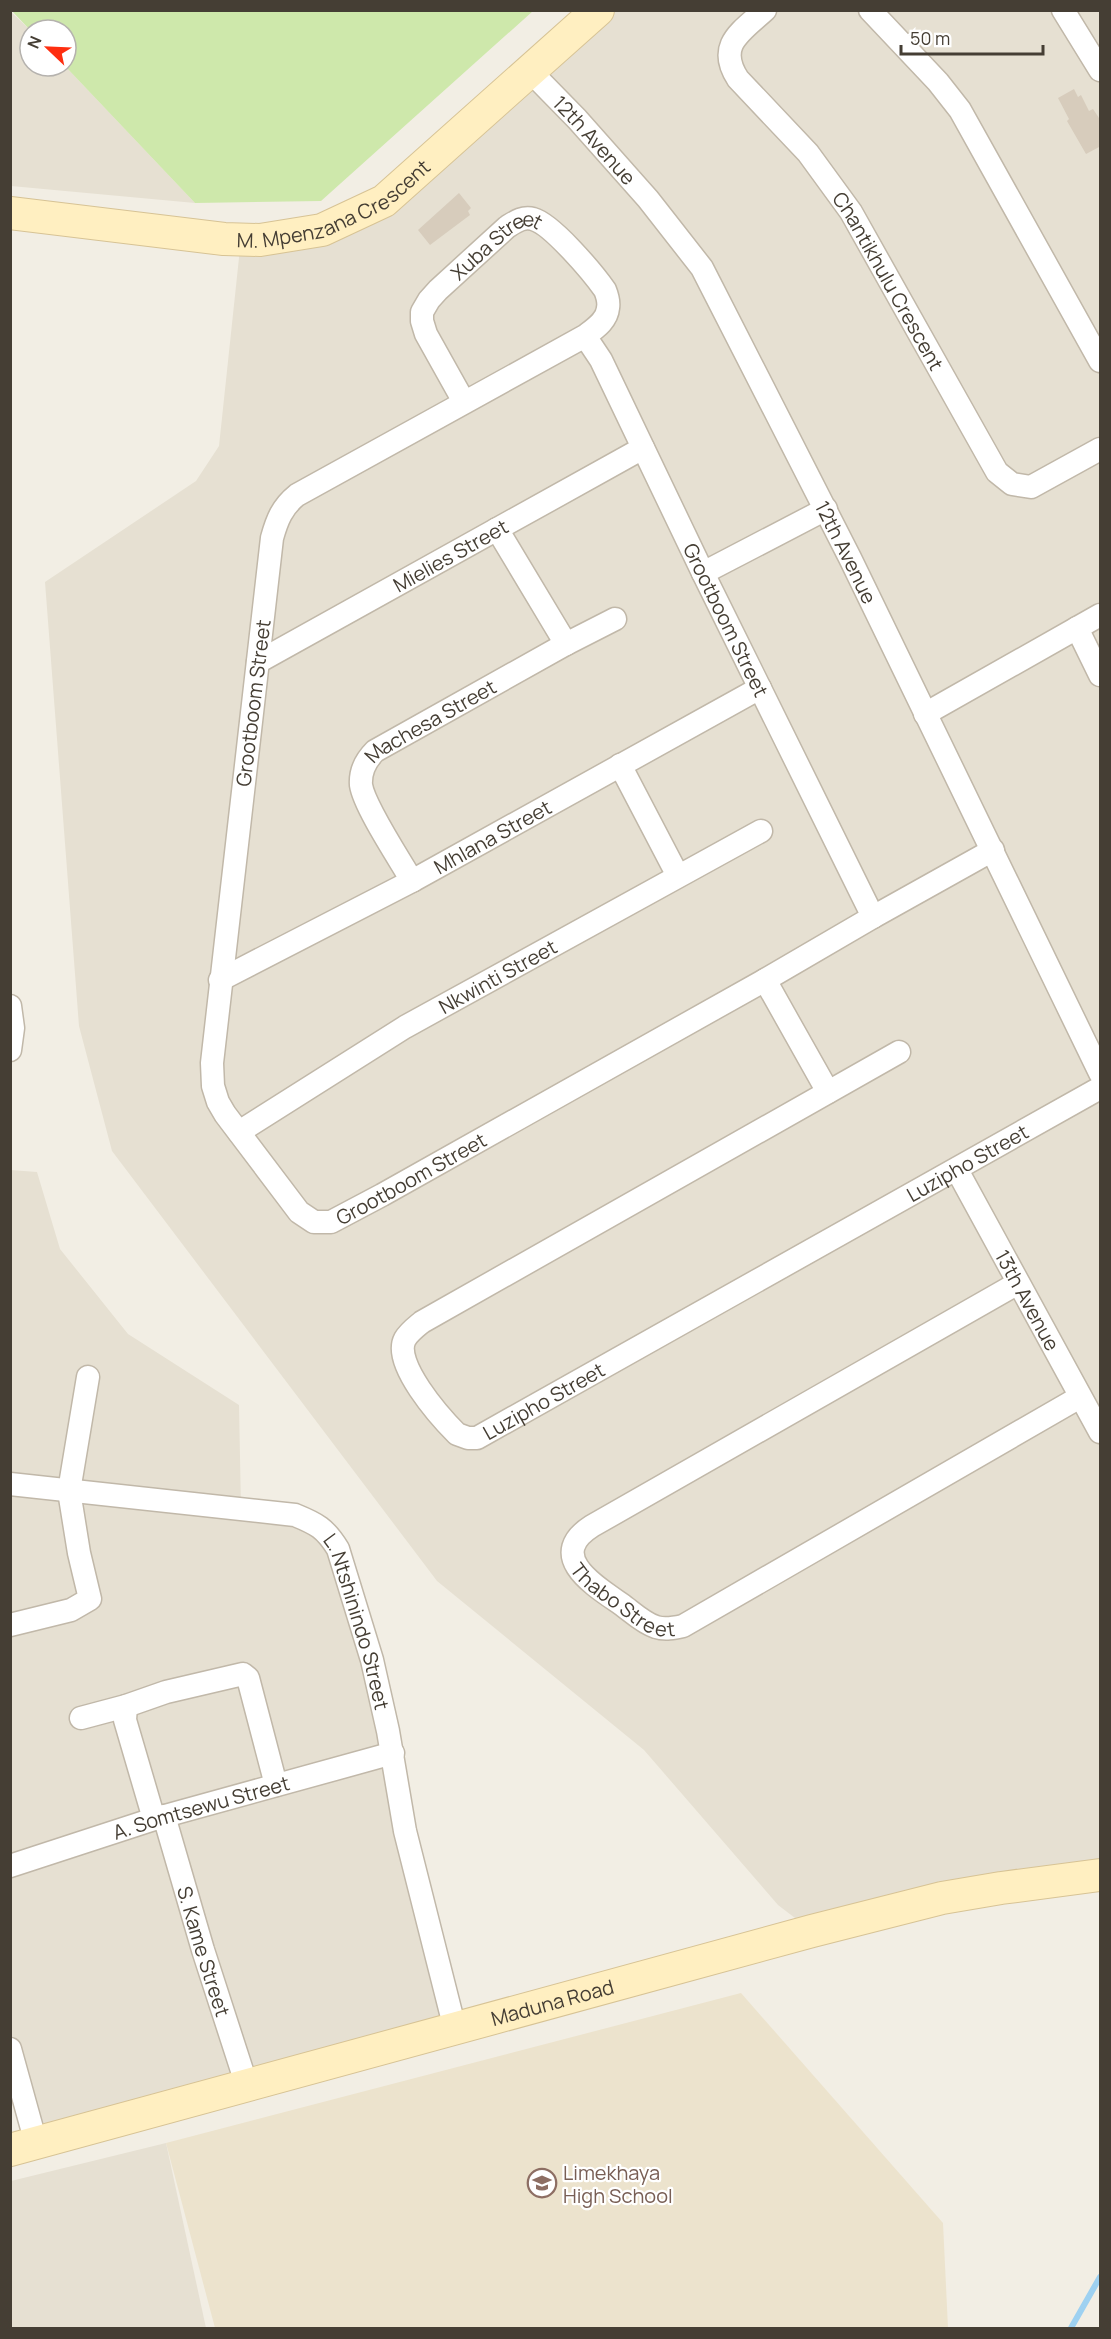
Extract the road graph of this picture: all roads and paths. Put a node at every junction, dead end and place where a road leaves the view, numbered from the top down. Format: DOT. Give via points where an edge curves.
graph roads {
  1 [pos="598,10"];
  2 [pos="765,10"];
  3 [pos="870,10"];
  4 [pos="1064,10"];
  5 [pos="1101,70"];
  6 [pos="531,72"];
  7 [pos="10,213"];
  8 [pos="585,336"];
  9 [pos="1101,361"];
  10 [pos="464,402"];
  11 [pos="643,448"];
  12 [pos="1101,449"];
  13 [pos="826,509"];
  14 [pos="496,530"];
  15 [pos="703,573"];
  16 [pos="1101,615"];
  17 [pos="615,619"];
  18 [pos="1077,628"];
  19 [pos="566,644"];
  20 [pos="258,662"];
  21 [pos="1101,675"];
  22 [pos="760,688"];
  23 [pos="925,714"];
  24 [pos="620,765"];
  25 [pos="761,831"];
  26 [pos="993,850"];
  27 [pos="678,876"];
  28 [pos="412,881"];
  29 [pos="873,917"];
  30 [pos="220,980"];
  31 [pos="765,980"];
  32 [pos="10,1006"];
  33 [pos="10,1050"];
  34 [pos="899,1052"];
  35 [pos="1101,1073"];
  36 [pos="1101,1088"];
  37 [pos="828,1092"];
  38 [pos="239,1132"];
  39 [pos="957,1170"];
  40 [pos="1018,1283"];
  41 [pos="88,1377"];
  42 [pos="1080,1397"];
  43 [pos="1101,1432"];
  44 [pos="10,1484"];
  45 [pos="69,1491"];
  46 [pos="10,1625"];
  47 [pos="126,1707"];
  48 [pos="81,1718"];
  49 [pos="393,1753"];
  50 [pos="276,1785"];
  51 [pos="159,1817"];
  52 [pos="10,1866"];
  53 [pos="1101,1875"];
  54 [pos="455,2029"];
  55 [pos="10,2049"];
  56 [pos="247,2086"];
  57 [pos="23,2147"];
  1 -- 6 [label="street, M. Mpenzana Crescent"];
  2 -- 12 [label="street, Chantikhulu Crescent" via="737,35 730,47 730,66 808,153 851,212 997,472 1012,484 1031,487"];
  3 -- 9 [label="street" via="960,110"];
  4 -- 5 [label="street"];
  6 -- 7 [label="street, M. Mpenzana Crescent" via="384,201 322,230 260,240 224,239"];
  6 -- 13 [label="street, 12th Avenue" via="648,199 702,268"];
  8 -- 10 [label="street, Grootboom Street"];
  8 -- 10 [label="street, Xuba Street" via="604,320 609,310 606,292 555,233 534,219 519,219 438,290 422,312 426,334"];
  8 -- 11 [label="street, Grootboom Street" via="601,360"];
  10 -- 20 [label="street, Grootboom Street" via="287,503 272,538"];
  11 -- 14 [label="street, Mielies Street"];
  11 -- 15 [label="street, Grootboom Street"];
  13 -- 15 [label="street"];
  13 -- 23 [label="street, 12th Avenue"];
  14 -- 19 [label="street"];
  14 -- 20 [label="street, Mielies Street"];
  15 -- 22 [label="street, Grootboom Street"];
  16 -- 18 [label="street"];
  17 -- 19 [label="street, Machesa Street"];
  18 -- 21 [label="street"];
  18 -- 23 [label="street"];
  19 -- 28 [label="street, Machesa Street" via="367,759 361,788"];
  20 -- 30 [label="street, Grootboom Street"];
  22 -- 24 [label="street, Mhlana Street"];
  22 -- 29 [label="street, Grootboom Street"];
  23 -- 26 [label="street, 12th Avenue"];
  24 -- 27 [label="street"];
  24 -- 28 [label="street, Mhlana Street"];
  25 -- 27 [label="street, Nkwinti Street"];
  26 -- 29 [label="street, Grootboom Street"];
  26 -- 35 [label="street, 12th Avenue"];
  27 -- 38 [label="street, Nkwinti Street" via="405,1028"];
  28 -- 30 [label="street, Mhlana Street"];
  29 -- 31 [label="street, Grootboom Street"];
  30 -- 38 [label="street, Grootboom Street" via="213,1086 218,1102"];
  31 -- 37 [label="street"];
  31 -- 38 [label="street, Grootboom Street" via="331,1222 321,1224 306,1218"];
  32 -- 33 [label="street"];
  34 -- 37 [label="street, Luzipho Street"];
  36 -- 39 [label="street, Luzipho Street"];
  37 -- 39 [label="street, Luzipho Street" via="453,1304 410,1333 403,1346 406,1368 452,1430 462,1437 477,1438"];
  39 -- 40 [label="street, 13th Avenue"];
  40 -- 42 [label="street, 13th Avenue"];
  40 -- 42 [label="street, Thabo Street" via="592,1526 575,1546 576,1567 588,1581 654,1626 683,1626"];
  41 -- 45 [label="street"];
  42 -- 43 [label="street, 13th Avenue"];
  44 -- 45 [label="street, L. Ntshinindo Street"];
  45 -- 46 [label="street" via="90,1599 71,1610"];
  45 -- 49 [label="street, L. Ntshinindo Street" via="294,1515 318,1525 338,1549 346,1572 372,1660"];
  47 -- 48 [label="street"];
  47 -- 50 [label="street" via="166,1692 243,1674 248,1678"];
  47 -- 51 [label="street, S. Kame Street" via="125,1720"];
  49 -- 50 [label="street, A. Somtsewu Street"];
  49 -- 54 [label="street, L. Ntshinindo Street" via="405,1831"];
  50 -- 51 [label="street, A. Somtsewu Street"];
  51 -- 52 [label="street, A. Somtsewu Street"];
  51 -- 56 [label="street, S. Kame Street"];
  53 -- 54 [label="street, Maduna Road" via="942,1898"];
  54 -- 56 [label="street, Maduna Road"];
  55 -- 57 [label="street"];
  56 -- 57 [label="street, Maduna Road"];
}
